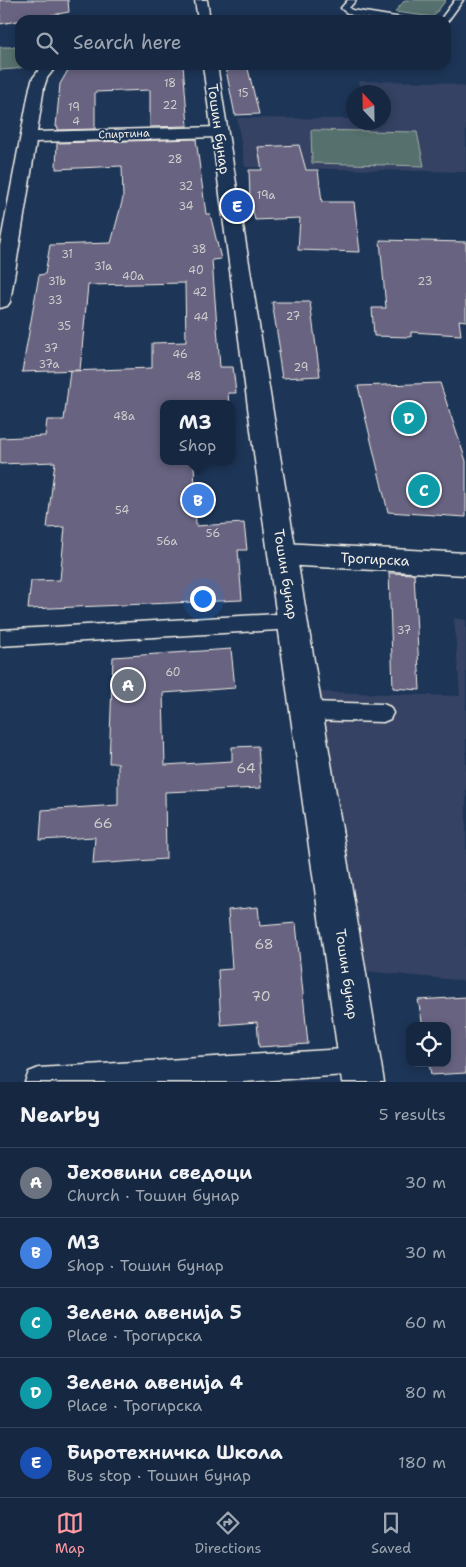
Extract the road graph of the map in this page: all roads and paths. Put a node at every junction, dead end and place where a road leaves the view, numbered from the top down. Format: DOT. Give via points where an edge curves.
graph roads {
  1 [pos="201,0"];
  2 [pos="352,0"];
  3 [pos="459,0"];
  4 [pos="203,15"];
  5 [pos="369,15"];
  6 [pos="448,15"];
  7 [pos="46,70"];
  8 [pos="211,70"];
  9 [pos="219,132"];
  10 [pos="28,137"];
  11 [pos="0,302"];
  12 [pos="283,554"];
  13 [pos="466,564"];
  14 [pos="294,621"];
  15 [pos="0,638"];
  16 [pos="308,711"];
  17 [pos="383,713"];
  18 [pos="362,1071"];
  19 [pos="39,1082"];
  1 -- 4 [label="main road"];
  2 -- 5 [label="lane" via="345,8 349,12"];
  3 -- 6 [label="lane"];
  7 -- 10 [label="main road" via="37,87"];
  8 -- 9 [label="main road, Тошин бунар"];
  9 -- 10 [label="main road, Спиртина"];
  9 -- 12 [label="main road, Тошин бунар"];
  10 -- 11 [label="main road"];
  12 -- 13 [label="main road, Трогирска"];
  12 -- 14 [label="main road, Тошин бунар"];
  14 -- 15 [label="lane"];
  14 -- 16 [label="main road, Тошин бунар"];
  16 -- 17 [label="lane"];
  16 -- 18 [label="main road, Тошин бунар"];
  18 -- 19 [label="lane"];
}
